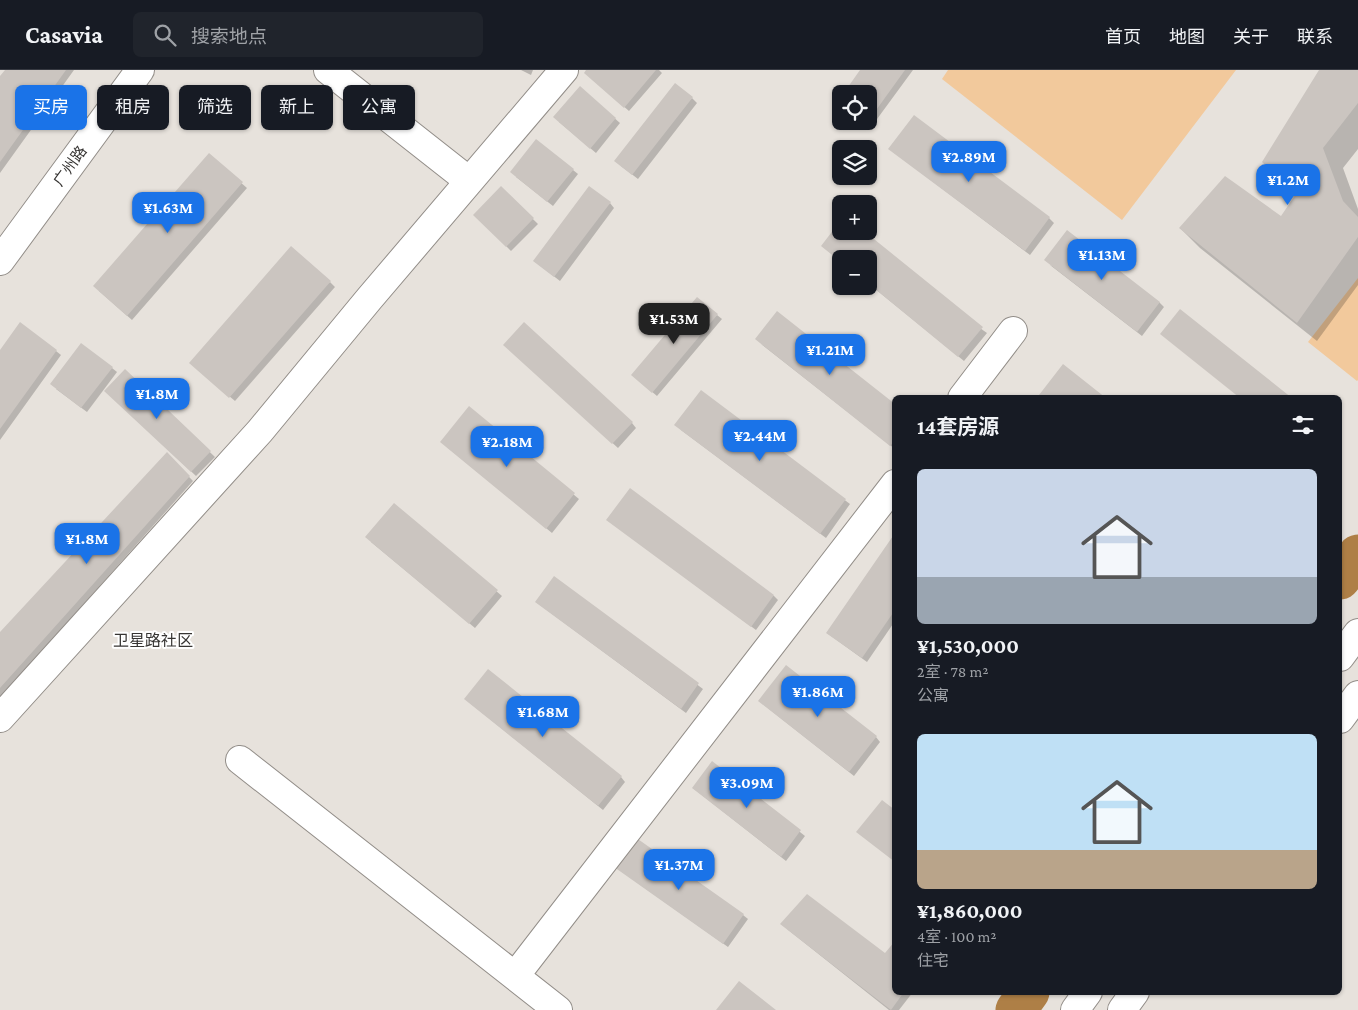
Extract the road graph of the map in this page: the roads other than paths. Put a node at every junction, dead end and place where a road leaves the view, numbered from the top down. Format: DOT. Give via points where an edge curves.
graph roads {
  1 [pos="140,70"];
  2 [pos="328,70"];
  3 [pos="564,70"];
  4 [pos="469,181"];
  5 [pos="0,261"];
  6 [pos="1013,331"];
  7 [pos="964,395"];
  8 [pos="892,488"];
  9 [pos="1358,633"];
  10 [pos="1342,654"];
  11 [pos="1358,695"];
  12 [pos="1342,716"];
  13 [pos="0,718"];
  14 [pos="240,760"];
  15 [pos="514,976"];
  16 [pos="1086,995"];
  17 [pos="1133,995"];
  18 [pos="558,1010"];
  19 [pos="1075,1010"];
  20 [pos="1122,1010"];
  1 -- 5 [label="street, 广州路"];
  2 -- 4 [label="street"];
  3 -- 4 [label="street"];
  4 -- 13 [label="street" via="260,431"];
  6 -- 7 [label="street"];
  8 -- 15 [label="street"];
  9 -- 10 [label="street"];
  11 -- 12 [label="street"];
  14 -- 15 [label="street"];
  15 -- 18 [label="street"];
  16 -- 19 [label="street"];
  17 -- 20 [label="street"];
}
